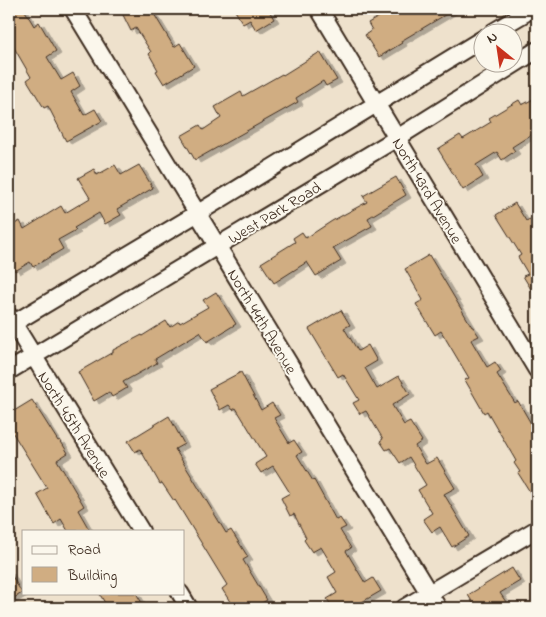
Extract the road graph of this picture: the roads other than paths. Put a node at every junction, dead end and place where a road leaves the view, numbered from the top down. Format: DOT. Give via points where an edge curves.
graph roads {
  1 [pos="73,9"];
  2 [pos="319,9"];
  3 [pos="532,9"];
  4 [pos="509,22"];
  5 [pos="474,44"];
  6 [pos="537,50"];
  7 [pos="376,103"];
  8 [pos="396,138"];
  9 [pos="198,213"];
  10 [pos="218,246"];
  11 [pos="10,322"];
  12 [pos="33,356"];
  13 [pos="537,370"];
  14 [pos="9,371"];
  15 [pos="537,529"];
  16 [pos="140,530"];
  17 [pos="181,594"];
  18 [pos="429,594"];
  19 [pos="189,608"];
  20 [pos="404,608"];
  21 [pos="438,608"];
  1 -- 9 [label="street, North 44th Avenue"];
  2 -- 7 [label="street, North 43rd Avenue"];
  3 -- 4 [label="street"];
  5 -- 7 [label="street"];
  6 -- 8 [label="street, West Park Road"];
  7 -- 8 [label="street, North 43rd Avenue"];
  7 -- 9 [label="street"];
  8 -- 10 [label="street, West Park Road"];
  8 -- 13 [label="street, North 43rd Avenue"];
  9 -- 10 [label="street, North 44th Avenue"];
  9 -- 11 [label="street"];
  10 -- 12 [label="street, West Park Road"];
  10 -- 18 [label="street, North 44th Avenue"];
  11 -- 12 [label="street, North 45th Avenue"];
  12 -- 14 [label="street, West Park Road"];
  12 -- 16 [label="street, North 45th Avenue"];
  15 -- 18 [label="street"];
  17 -- 19 [label="street"];
  18 -- 20 [label="street"];
  18 -- 21 [label="street, North 44th Avenue"];
}
